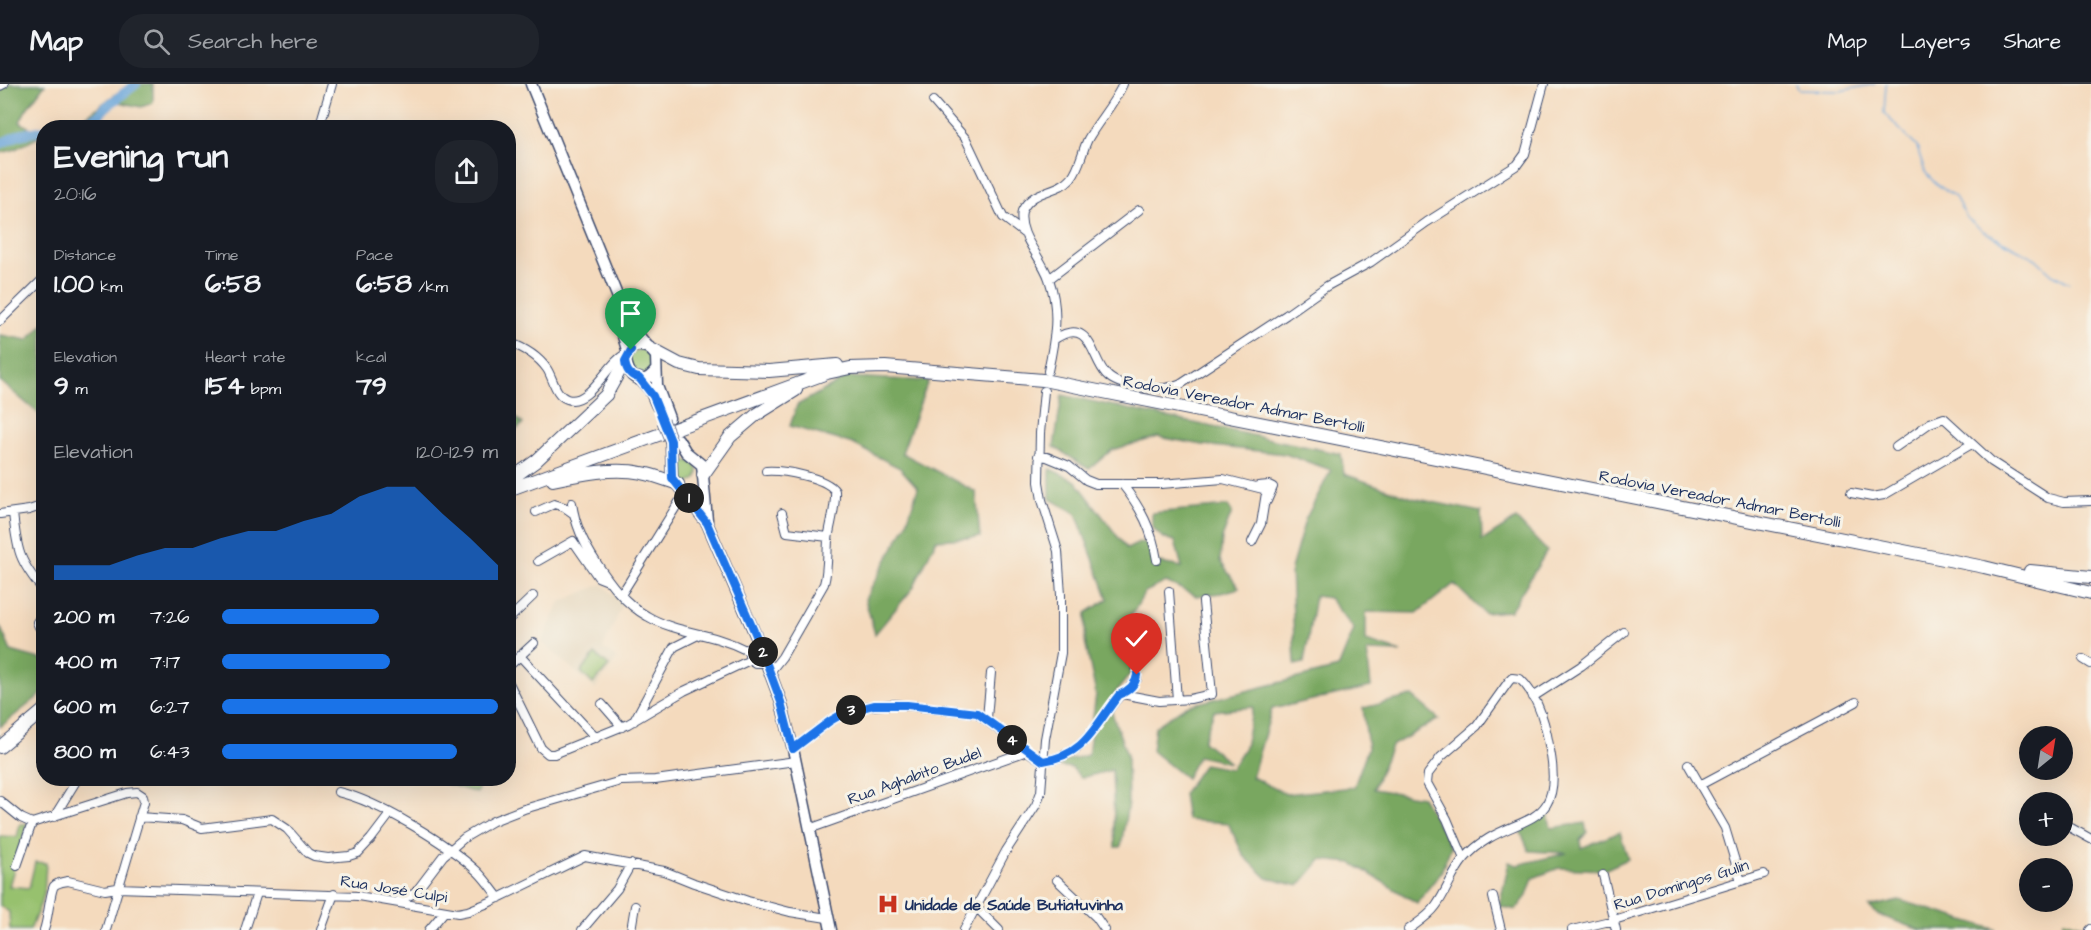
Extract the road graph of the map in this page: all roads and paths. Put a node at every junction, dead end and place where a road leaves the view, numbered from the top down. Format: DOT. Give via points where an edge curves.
graph roads {
  1 [pos="332,84"];
  2 [pos="523,84"];
  3 [pos="531,84"];
  4 [pos="1123,84"];
  5 [pos="1544,84"];
  6 [pos="933,101"];
  7 [pos="321,120"];
  8 [pos="1139,210"];
  9 [pos="1025,234"];
  10 [pos="1049,279"];
  11 [pos="36,286"];
  12 [pos="0,321"];
  13 [pos="1055,339"];
  14 [pos="516,344"];
  15 [pos="650,348"];
  16 [pos="627,357"];
  17 [pos="869,367"];
  18 [pos="656,370"];
  19 [pos="1048,371"];
  20 [pos="827,373"];
  21 [pos="639,378"];
  22 [pos="1044,391"];
  23 [pos="658,399"];
  24 [pos="674,440"];
  25 [pos="1970,445"];
  26 [pos="1896,447"];
  27 [pos="691,456"];
  28 [pos="1038,460"];
  29 [pos="672,465"];
  30 [pos="766,471"];
  31 [pos="703,475"];
  32 [pos="516,480"];
  33 [pos="516,484"];
  34 [pos="678,484"];
  35 [pos="1122,484"];
  36 [pos="516,486"];
  37 [pos="1851,493"];
  38 [pos="2091,501"];
  39 [pos="679,502"];
  40 [pos="572,503"];
  41 [pos="36,509"];
  42 [pos="536,512"];
  43 [pos="13,513"];
  44 [pos="782,513"];
  45 [pos="0,514"];
  46 [pos="574,514"];
  47 [pos="707,523"];
  48 [pos="828,537"];
  49 [pos="1252,542"];
  50 [pos="1157,560"];
  51 [pos="538,561"];
  52 [pos="1984,567"];
  53 [pos="2091,577"];
  54 [pos="36,580"];
  55 [pos="609,581"];
  56 [pos="1169,591"];
  57 [pos="2091,592"];
  58 [pos="621,595"];
  59 [pos="533,596"];
  60 [pos="1203,602"];
  61 [pos="516,612"];
  62 [pos="1624,632"];
  63 [pos="701,634"];
  64 [pos="1135,636"];
  65 [pos="758,640"];
  66 [pos="534,643"];
  67 [pos="749,655"];
  68 [pos="520,656"];
  69 [pos="516,660"];
  70 [pos="769,667"];
  71 [pos="991,673"];
  72 [pos="1125,693"];
  73 [pos="1533,697"];
  74 [pos="516,698"];
  75 [pos="1177,700"];
  76 [pos="1856,702"];
  77 [pos="602,704"];
  78 [pos="36,717"];
  79 [pos="987,718"];
  80 [pos="634,721"];
  81 [pos="622,727"];
  82 [pos="596,738"];
  83 [pos="0,747"];
  84 [pos="793,749"];
  85 [pos="1027,751"];
  86 [pos="795,760"];
  87 [pos="1043,761"];
  88 [pos="1688,764"];
  89 [pos="1700,785"];
  90 [pos="73,786"];
  91 [pos="338,792"];
  92 [pos="0,801"];
  93 [pos="390,814"];
  94 [pos="54,817"];
  95 [pos="139,817"];
  96 [pos="32,823"];
  97 [pos="809,829"];
  98 [pos="2073,829"];
  99 [pos="2091,839"];
  100 [pos="449,850"];
  101 [pos="1464,859"];
  102 [pos="629,863"];
  103 [pos="18,866"];
  104 [pos="1603,874"];
  105 [pos="1764,874"];
  106 [pos="1057,879"];
  107 [pos="1741,881"];
  108 [pos="117,888"];
  109 [pos="257,892"];
  110 [pos="334,894"];
  111 [pos="1492,897"];
  112 [pos="499,898"];
  113 [pos="398,902"];
  114 [pos="635,906"];
  115 [pos="976,907"];
  116 [pos="445,911"];
  117 [pos="828,918"];
  118 [pos="1614,920"];
  119 [pos="44,930"];
  120 [pos="106,930"];
  121 [pos="245,930"];
  122 [pos="321,930"];
  123 [pos="429,930"];
  124 [pos="582,930"];
  125 [pos="632,930"];
  126 [pos="831,930"];
  127 [pos="964,930"];
  128 [pos="999,930"];
  129 [pos="1105,930"];
  130 [pos="1408,930"];
  131 [pos="1501,930"];
  132 [pos="1572,930"];
  133 [pos="1617,930"];
  1 -- 7 [label="street"];
  2 -- 16 [label="main road" via="620,321"];
  3 -- 15 [label="main road" via="623,310"];
  4 -- 9 [label="street" via="1071,177 1024,206 1021,222"];
  5 -- 13 [label="street" via="1521,162 1174,388 1157,389 1113,380 1104,373 1084,338 1067,333"];
  6 -- 9 [label="street" via="966,139 1003,217"];
  8 -- 10 [label="street"];
  9 -- 10 [label="street"];
  10 -- 13 [label="street" via="1056,309"];
  11 -- 12 [label="street"];
  13 -- 19 [label="street"];
  14 -- 16 [label="street" via="543,364 567,399 584,396 612,366"];
  15 -- 16 [label="main road" via="635,347"];
  15 -- 17 [label="highway" via="699,369"];
  15 -- 18 [label="main road" via="656,356"];
  16 -- 21 [label="main road" via="631,375"];
  16 -- 32 [label="highway" via="606,394"];
  17 -- 20 [label="highway, Rodovia Vereador Admar Bertolli"];
  17 -- 52 [label="highway, Rodovia Vereador Admar Bertolli" via="1023,376"];
  18 -- 21 [label="main road" via="649,377"];
  18 -- 23 [label="main road"];
  20 -- 31 [label="highway" via="741,426 724,443"];
  20 -- 33 [label="highway, Rodovia Vereador Admar Bertolli"];
  21 -- 23 [label="main road"];
  22 -- 28 [label="street"];
  23 -- 24 [label="main road"];
  24 -- 27 [label="main road"];
  24 -- 29 [label="main road"];
  25 -- 26 [label="street" via="1941,418"];
  25 -- 37 [label="street" via="1884,495"];
  25 -- 38 [label="street" via="2048,498"];
  27 -- 29 [label="main road" via="680,457"];
  27 -- 31 [label="main road" via="702,465"];
  28 -- 35 [label="street" via="1047,457 1091,482"];
  28 -- 87 [label="street" via="1042,500 1058,551 1061,595 1060,663"];
  29 -- 34 [label="main road" via="672,478"];
  30 -- 48 [label="street" via="785,471 833,487 836,499"];
  31 -- 34 [label="main road" via="693,486"];
  31 -- 47 [label="main road"];
  34 -- 36 [label="highway" via="639,472 619,471"];
  34 -- 47 [label="main road"];
  35 -- 49 [label="street" via="1223,479 1254,487 1269,485 1273,487"];
  35 -- 50 [label="street" via="1141,510 1154,540"];
  39 -- 58 [label="street"];
  40 -- 46 [label="street"];
  41 -- 43 [label="street"];
  42 -- 46 [label="street" via="554,504"];
  43 -- 45 [label="street"];
  43 -- 54 [label="street" via="20,559"];
  44 -- 48 [label="street" via="787,532"];
  46 -- 55 [label="street" via="582,539"];
  47 -- 65 [label="main road"];
  48 -- 70 [label="street" via="824,584 782,657"];
  51 -- 55 [label="street" via="573,541 598,577"];
  52 -- 53 [label="highway, Rodovia Vereador Admar Bertolli"];
  52 -- 57 [label="highway, Rodovia Vereador Admar Bertolli"];
  55 -- 58 [label="street"];
  56 -- 75 [label="street"];
  58 -- 63 [label="street" via="655,620"];
  59 -- 61 [label="street"];
  60 -- 75 [label="street" via="1212,693"];
  62 -- 73 [label="street"];
  63 -- 67 [label="street" via="723,640"];
  63 -- 80 [label="street" via="675,647"];
  64 -- 72 [label="street" via="1137,679"];
  65 -- 67 [label="street"];
  65 -- 70 [label="main road"];
  66 -- 68 [label="street"];
  67 -- 70 [label="street"];
  67 -- 80 [label="street"];
  68 -- 69 [label="street"];
  68 -- 82 [label="street"];
  70 -- 84 [label="main road"];
  71 -- 79 [label="street"];
  72 -- 75 [label="street" via="1154,700"];
  72 -- 87 [label="street" via="1119,695 1075,750 1063,758"];
  73 -- 101 [label="street" via="1552,761 1554,782 1550,800 1541,811 1483,843"];
  73 -- 101 [label="street" via="1522,681 1512,678 1472,731 1441,756 1428,774 1429,788"];
  74 -- 82 [label="street" via="538,743 548,754 558,754"];
  76 -- 89 [label="street"];
  77 -- 81 [label="street"];
  78 -- 83 [label="highway"];
  79 -- 84 [label="street" via="971,711 918,705 863,707 836,716"];
  79 -- 85 [label="street"];
  80 -- 81 [label="street"];
  81 -- 82 [label="street"];
  84 -- 86 [label="main road"];
  85 -- 87 [label="street"];
  85 -- 97 [label="street, Rua Aghabito Budel"];
  86 -- 97 [label="main road"];
  86 -- 100 [label="street" via="612,783 486,824"];
  87 -- 115 [label="street" via="1039,800 1006,850"];
  88 -- 89 [label="street"];
  89 -- 107 [label="street" via="1725,828"];
  90 -- 94 [label="street"];
  91 -- 93 [label="street"];
  92 -- 96 [label="street"];
  93 -- 95 [label="street" via="358,853 328,858 308,853 287,829 272,819 202,828 182,820"];
  93 -- 100 [label="street"];
  94 -- 95 [label="street" via="132,792 144,798"];
  94 -- 96 [label="street"];
  95 -- 108 [label="street"];
  96 -- 103 [label="street"];
  97 -- 117 [label="main road"];
  98 -- 99 [label="street"];
  100 -- 112 [label="street" via="477,871"];
  100 -- 113 [label="street" via="420,888"];
  101 -- 130 [label="street" via="1436,906"];
  102 -- 112 [label="street, Rua José Culpi" via="585,856"];
  102 -- 117 [label="street, Rua José Culpi" via="669,872 770,907"];
  102 -- 124 [label="street" via="621,884"];
  104 -- 118 [label="street"];
  105 -- 107 [label="street, Rua Domingos Gulin"];
  106 -- 129 [label="street"];
  107 -- 118 [label="street, Rua Domingos Gulin"];
  108 -- 109 [label="street, Rua José Culpi"];
  108 -- 119 [label="street, Rua José Culpi" via="57,884"];
  108 -- 120 [label="street"];
  109 -- 110 [label="street, Rua José Culpi"];
  109 -- 121 [label="street"];
  110 -- 113 [label="street, Rua José Culpi"];
  110 -- 122 [label="street"];
  111 -- 131 [label="street"];
  112 -- 116 [label="street, Rua José Culpi" via="462,913"];
  113 -- 116 [label="street, Rua José Culpi"];
  114 -- 125 [label="street"];
  115 -- 127 [label="street"];
  115 -- 128 [label="street"];
  116 -- 123 [label="street"];
  117 -- 126 [label="main road"];
  118 -- 132 [label="street, Rua Domingos Gulin"];
  118 -- 133 [label="street"];
}
